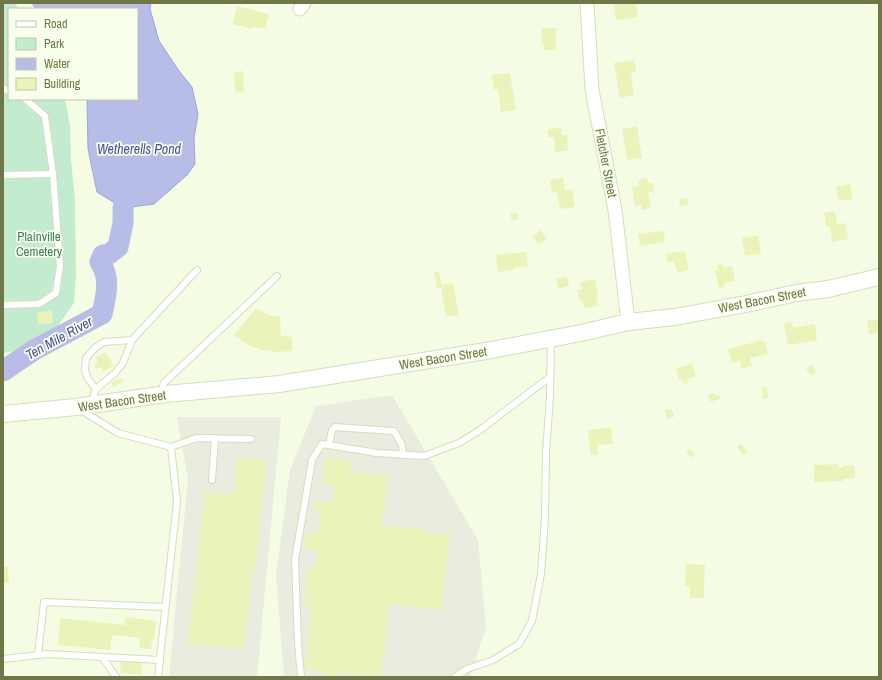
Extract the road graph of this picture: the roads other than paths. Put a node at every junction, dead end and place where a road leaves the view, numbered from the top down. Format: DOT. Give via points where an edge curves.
graph roads {
  1 [pos="587,3"];
  2 [pos="26,100"];
  3 [pos="53,174"];
  4 [pos="3,175"];
  5 [pos="197,270"];
  6 [pos="277,276"];
  7 [pos="879,277"];
  8 [pos="3,305"];
  9 [pos="628,322"];
  10 [pos="551,339"];
  11 [pos="132,340"];
  12 [pos="550,378"];
  13 [pos="96,389"];
  14 [pos="162,395"];
  15 [pos="83,406"];
  16 [pos="3,414"];
  17 [pos="215,438"];
  18 [pos="251,439"];
  19 [pos="329,445"];
  20 [pos="171,447"];
  21 [pos="403,455"];
  22 [pos="212,480"];
  23 [pos="166,607"];
  24 [pos="38,655"];
  25 [pos="102,657"];
  26 [pos="3,659"];
  27 [pos="160,660"];
  28 [pos="116,677"];
  29 [pos="158,677"];
  30 [pos="301,677"];
  31 [pos="455,677"];
  1 -- 9 [label="street, Fletcher Street" via="592,90 615,210"];
  2 -- 3 [label="lane" via="45,116"];
  3 -- 4 [label="lane"];
  3 -- 8 [label="lane" via="60,266 56,293 39,304"];
  5 -- 11 [label="lane"];
  6 -- 14 [label="lane" via="164,383"];
  7 -- 9 [label="street, West Bacon Street" via="675,317"];
  9 -- 10 [label="street, West Bacon Street"];
  10 -- 12 [label="lane"];
  10 -- 14 [label="street, West Bacon Street" via="279,384"];
  11 -- 13 [label="lane" via="116,374"];
  11 -- 13 [label="lane" via="104,342 86,358 85,370"];
  12 -- 21 [label="lane" via="459,443 424,456"];
  12 -- 31 [label="lane" via="546,518 541,574 532,621 519,644 493,660 467,669"];
  13 -- 15 [label="lane"];
  14 -- 15 [label="street, West Bacon Street"];
  15 -- 16 [label="street, West Bacon Street"];
  15 -- 20 [label="lane" via="118,433"];
  17 -- 18 [label="lane"];
  17 -- 20 [label="lane" via="196,438"];
  17 -- 22 [label="lane"];
  19 -- 21 [label="lane"];
  19 -- 21 [label="lane" via="332,430 336,427 394,431 402,445"];
  19 -- 30 [label="lane" via="322,444 312,460 295,560"];
  20 -- 23 [label="lane" via="177,501"];
  23 -- 24 [label="lane" via="44,602"];
  23 -- 27 [label="lane"];
  24 -- 25 [label="lane"];
  24 -- 26 [label="lane"];
  25 -- 27 [label="lane"];
  25 -- 28 [label="lane"];
  27 -- 29 [label="lane"];
}
